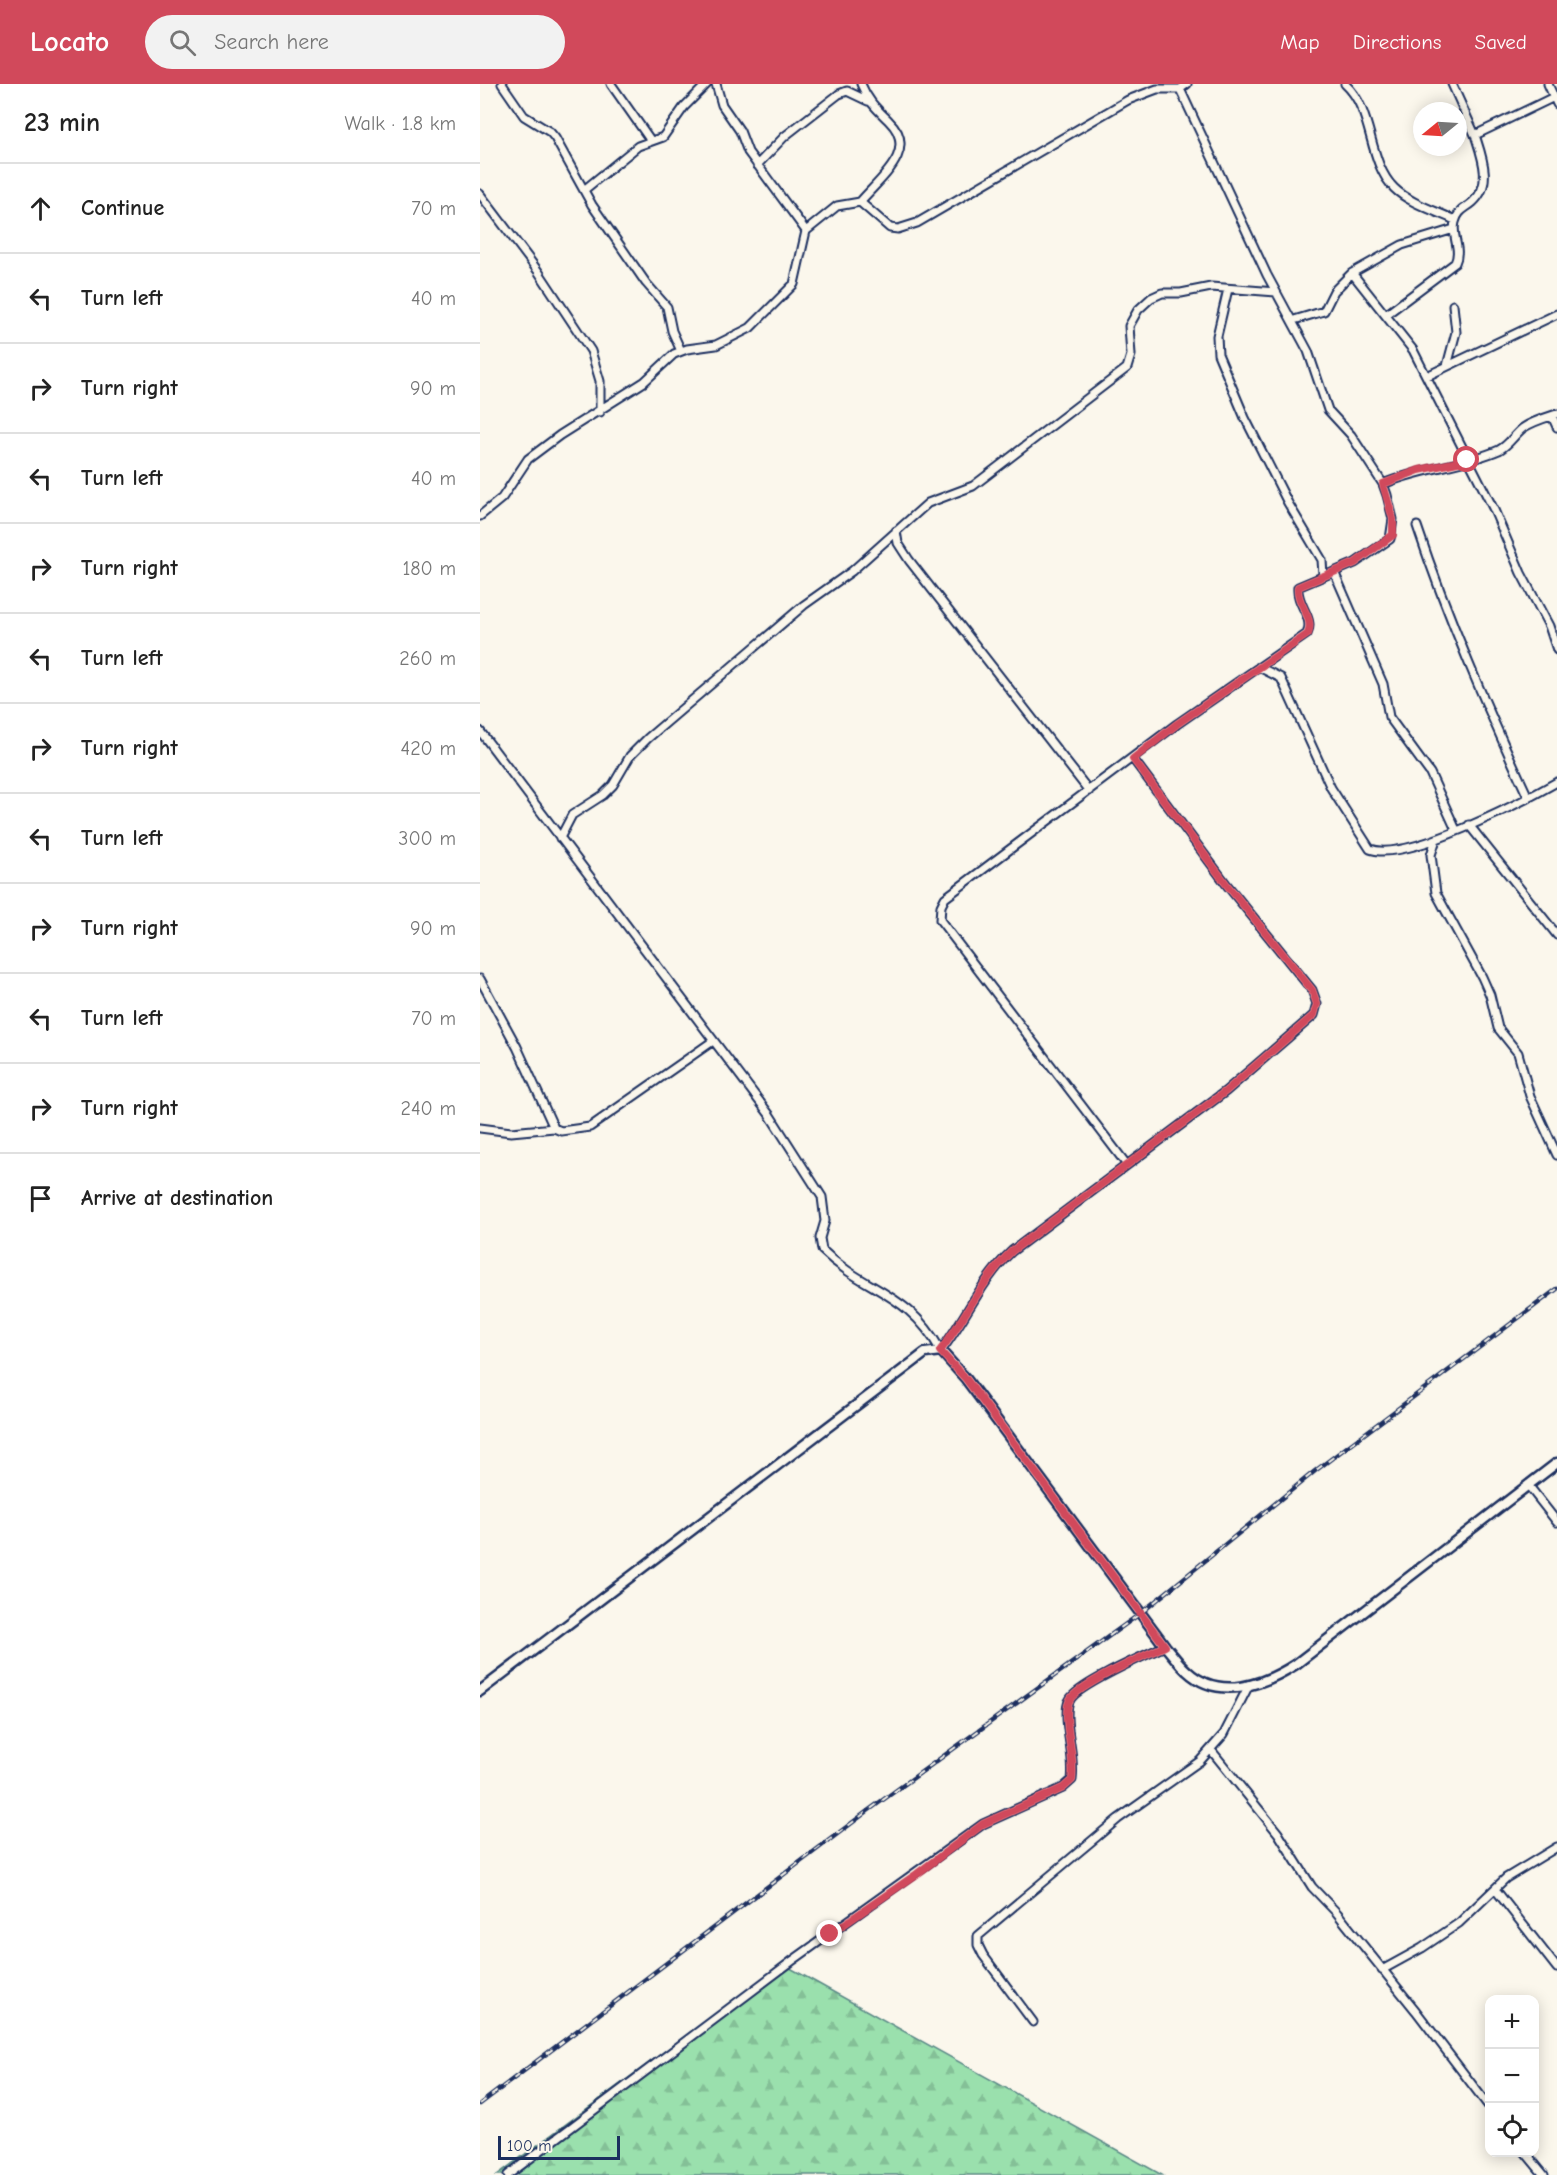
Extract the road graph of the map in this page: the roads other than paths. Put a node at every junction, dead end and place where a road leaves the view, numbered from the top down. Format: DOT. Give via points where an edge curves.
graph roads {
  1 [pos="502,84"];
  2 [pos="611,84"];
  3 [pos="708,84"];
  4 [pos="716,84"];
  5 [pos="861,84"];
  6 [pos="1187,84"];
  7 [pos="1345,84"];
  8 [pos="1452,84"];
  9 [pos="1548,84"];
  10 [pos="1180,89"];
  11 [pos="868,101"];
  12 [pos="1555,101"];
  13 [pos="1475,135"];
  14 [pos="651,141"];
  15 [pos="757,165"];
  16 [pos="584,190"];
  17 [pos="480,194"];
  18 [pos="860,202"];
  19 [pos="1455,220"];
  20 [pos="1454,230"];
  21 [pos="806,231"];
  22 [pos="1352,273"];
  23 [pos="1228,289"];
  24 [pos="1276,292"];
  25 [pos="1453,305"];
  26 [pos="1387,314"];
  27 [pos="1557,315"];
  28 [pos="1294,320"];
  29 [pos="681,351"];
  30 [pos="1447,366"];
  31 [pos="1427,376"];
  32 [pos="600,412"];
  33 [pos="1555,415"];
  34 [pos="1557,427"];
  35 [pos="1467,460"];
  36 [pos="1383,484"];
  37 [pos="480,516"];
  38 [pos="1417,526"];
  39 [pos="896,531"];
  40 [pos="1335,574"];
  41 [pos="1323,575"];
  42 [pos="1557,650"];
  43 [pos="1259,667"];
  44 [pos="480,731"];
  45 [pos="1133,759"];
  46 [pos="1557,782"];
  47 [pos="1089,791"];
  48 [pos="1528,797"];
  49 [pos="1469,825"];
  50 [pos="1456,830"];
  51 [pos="560,838"];
  52 [pos="1436,839"];
  53 [pos="1557,935"];
  54 [pos="480,979"];
  55 [pos="713,1041"];
  56 [pos="480,1128"];
  57 [pos="554,1128"];
  58 [pos="1557,1155"];
  59 [pos="1127,1166"];
  60 [pos="940,1351"];
  61 [pos="1557,1463"];
  62 [pos="1528,1485"];
  63 [pos="1557,1522"];
  64 [pos="1165,1646"];
  65 [pos="1250,1685"];
  66 [pos="480,1690"];
  67 [pos="1211,1750"];
  68 [pos="1557,1847"];
  69 [pos="1495,1889"];
  70 [pos="1557,1968"];
  71 [pos="1382,1970"];
  72 [pos="1034,2022"];
  73 [pos="1486,2103"];
  74 [pos="1529,2157"];
  75 [pos="508,2175"];
  76 [pos="1544,2175"];
  1 -- 16 [label="street" via="524,116 550,132"];
  2 -- 14 [label="street"];
  3 -- 14 [label="street" via="684,107 663,137"];
  4 -- 15 [label="street" via="726,113"];
  5 -- 11 [label="street"];
  6 -- 10 [label="street"];
  7 -- 19 [label="street" via="1358,101 1392,186"];
  8 -- 13 [label="street"];
  9 -- 12 [label="street"];
  10 -- 18 [label="street" via="1157,89 1128,100 908,226 890,228"];
  10 -- 24 [label="street"];
  11 -- 15 [label="street" via="847,91 839,94 785,136"];
  11 -- 18 [label="street" via="889,121 900,143 895,164"];
  12 -- 13 [label="street"];
  13 -- 19 [label="street" via="1485,185"];
  14 -- 16 [label="street" via="639,146"];
  15 -- 21 [label="street"];
  16 -- 29 [label="street" via="646,283 662,299"];
  17 -- 32 [label="street" via="591,351 600,381"];
  18 -- 21 [label="street" via="837,206"];
  19 -- 20 [label="street"];
  20 -- 22 [label="street" via="1402,245"];
  20 -- 26 [label="street" via="1459,250 1455,263"];
  21 -- 29 [label="street" via="794,284 767,313 734,338"];
  22 -- 26 [label="street"];
  22 -- 28 [label="street" via="1334,291 1324,311"];
  23 -- 24 [label="street"];
  23 -- 39 [label="street" via="1211,287 1151,298 1129,326 1131,355 1127,368 973,486 928,502"];
  23 -- 41 [label="street" via="1216,336 1218,354 1245,418 1322,560"];
  24 -- 28 [label="street"];
  25 -- 30 [label="street" via="1456,332"];
  26 -- 31 [label="street"];
  27 -- 30 [label="street"];
  28 -- 36 [label="street" via="1328,410 1351,435"];
  29 -- 32 [label="street"];
  30 -- 31 [label="street"];
  31 -- 35 [label="street"];
  32 -- 37 [label="street" via="528,459 502,498"];
  33 -- 34 [label="street"];
  33 -- 35 [label="street" via="1521,429 1501,449"];
  35 -- 36 [label="street" via="1419,470"];
  35 -- 42 [label="street" via="1549,626"];
  36 -- 40 [label="street" via="1393,519 1393,535"];
  38 -- 48 [label="street" via="1474,681"];
  39 -- 47 [label="street" via="898,543 909,560"];
  39 -- 51 [label="street" via="648,738 630,756 613,785 572,816"];
  40 -- 41 [label="street"];
  40 -- 50 [label="street" via="1383,684 1389,717 1430,773"];
  41 -- 43 [label="street" via="1298,587 1300,603 1310,622 1308,634"];
  43 -- 45 [label="street"];
  43 -- 52 [label="street" via="1281,678 1331,788 1370,849 1377,852 1418,846"];
  44 -- 51 [label="street"];
  45 -- 47 [label="street"];
  45 -- 59 [label="street" via="1312,990 1317,1004 1314,1015 1226,1091"];
  46 -- 48 [label="street"];
  47 -- 59 [label="street" via="945,898 939,914"];
  48 -- 49 [label="street"];
  49 -- 50 [label="street"];
  49 -- 53 [label="street"];
  50 -- 52 [label="street"];
  51 -- 55 [label="street"];
  52 -- 58 [label="street" via="1431,868 1436,893 1486,986 1498,1028 1518,1053 1530,1096"];
  54 -- 57 [label="street"];
  55 -- 57 [label="street" via="590,1127 561,1131"];
  55 -- 60 [label="street" via="769,1114 822,1197 822,1250 906,1306 928,1328"];
  56 -- 57 [label="street" via="511,1132"];
  59 -- 60 [label="street" via="998,1265"];
  60 -- 64 [label="street" via="966,1379"];
  60 -- 66 [label="street" via="926,1353 912,1363"];
  61 -- 62 [label="street"];
  62 -- 63 [label="street"];
  62 -- 65 [label="street" via="1296,1664"];
  64 -- 65 [label="street" via="1187,1672 1204,1682 1224,1687"];
  64 -- 75 [label="street" via="1072,1697 1067,1718 1072,1780 1063,1788 983,1824 792,1961"];
  65 -- 67 [label="street"];
  67 -- 71 [label="street" via="1278,1833 1312,1887"];
  67 -- 72 [label="street" via="1118,1819 978,1936 983,1955"];
  68 -- 69 [label="street"];
  69 -- 70 [label="street"];
  69 -- 71 [label="street" via="1459,1923"];
  71 -- 73 [label="street"];
  74 -- 76 [label="street"];
}
